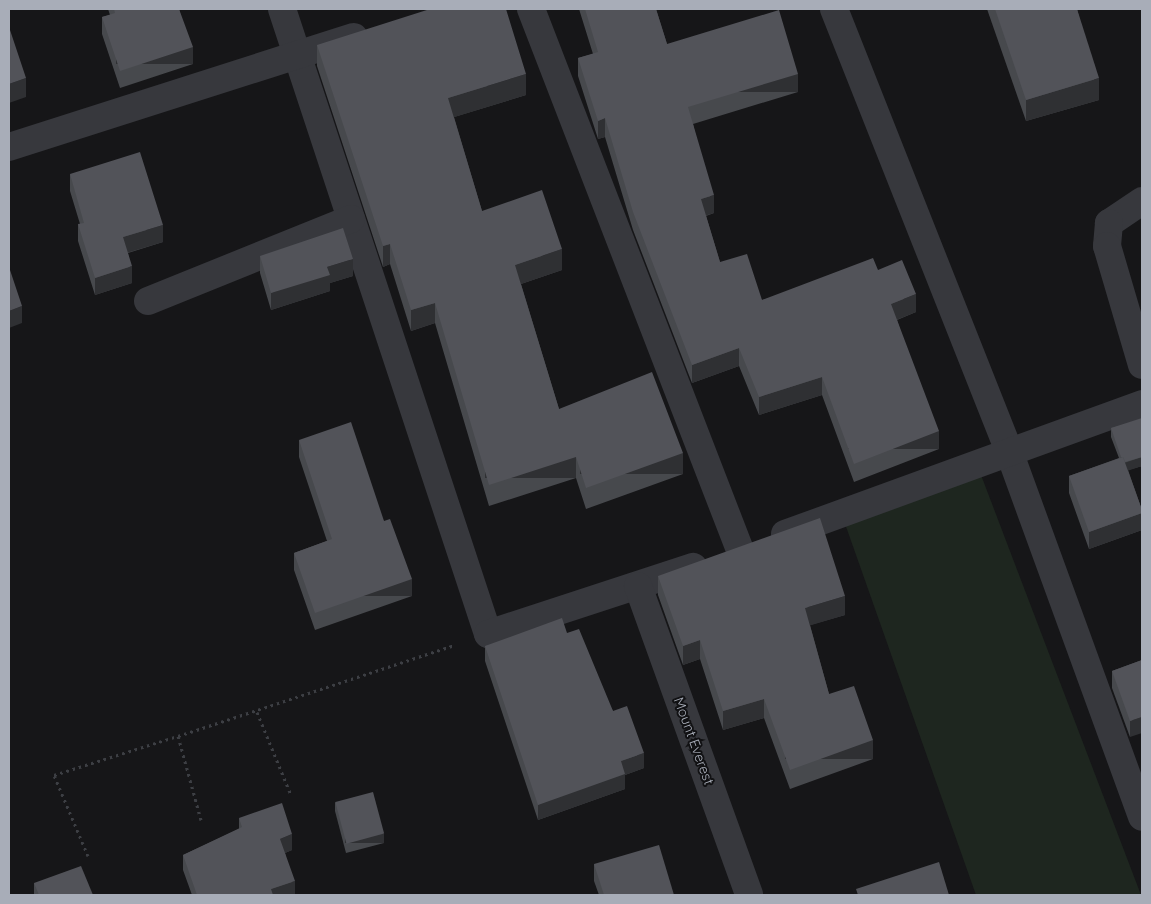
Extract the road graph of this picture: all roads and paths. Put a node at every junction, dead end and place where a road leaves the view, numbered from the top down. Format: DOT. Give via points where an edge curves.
graph roads {
  1 [pos="282,9"];
  2 [pos="531,9"];
  3 [pos="834,9"];
  4 [pos="381,28"];
  5 [pos="297,54"];
  6 [pos="9,148"];
  7 [pos="1142,201"];
  8 [pos="351,219"];
  9 [pos="148,300"];
  10 [pos="1142,366"];
  11 [pos="1142,404"];
  12 [pos="1010,454"];
  13 [pos="740,550"];
  14 [pos="638,586"];
  15 [pos="488,634"];
  16 [pos="257,712"];
  17 [pos="178,736"];
  18 [pos="291,795"];
  19 [pos="1142,817"];
  20 [pos="201,820"];
  21 [pos="88,856"];
  22 [pos="749,895"];
  1 -- 5 [label="street"];
  2 -- 13 [label="street"];
  3 -- 12 [label="street"];
  4 -- 5 [label="street"];
  5 -- 6 [label="street"];
  5 -- 8 [label="street"];
  7 -- 10 [label="street" via="1109,224 1107,246"];
  8 -- 9 [label="street"];
  8 -- 15 [label="street"];
  11 -- 12 [label="street"];
  12 -- 13 [label="street"];
  12 -- 19 [label="street"];
  13 -- 14 [label="street"];
  14 -- 15 [label="street"];
  14 -- 22 [label="street, Mount Everest"];
  15 -- 16 [label="path"];
  16 -- 17 [label="path"];
  16 -- 18 [label="path"];
  17 -- 20 [label="path"];
  17 -- 21 [label="path" via="54,775"];
}
